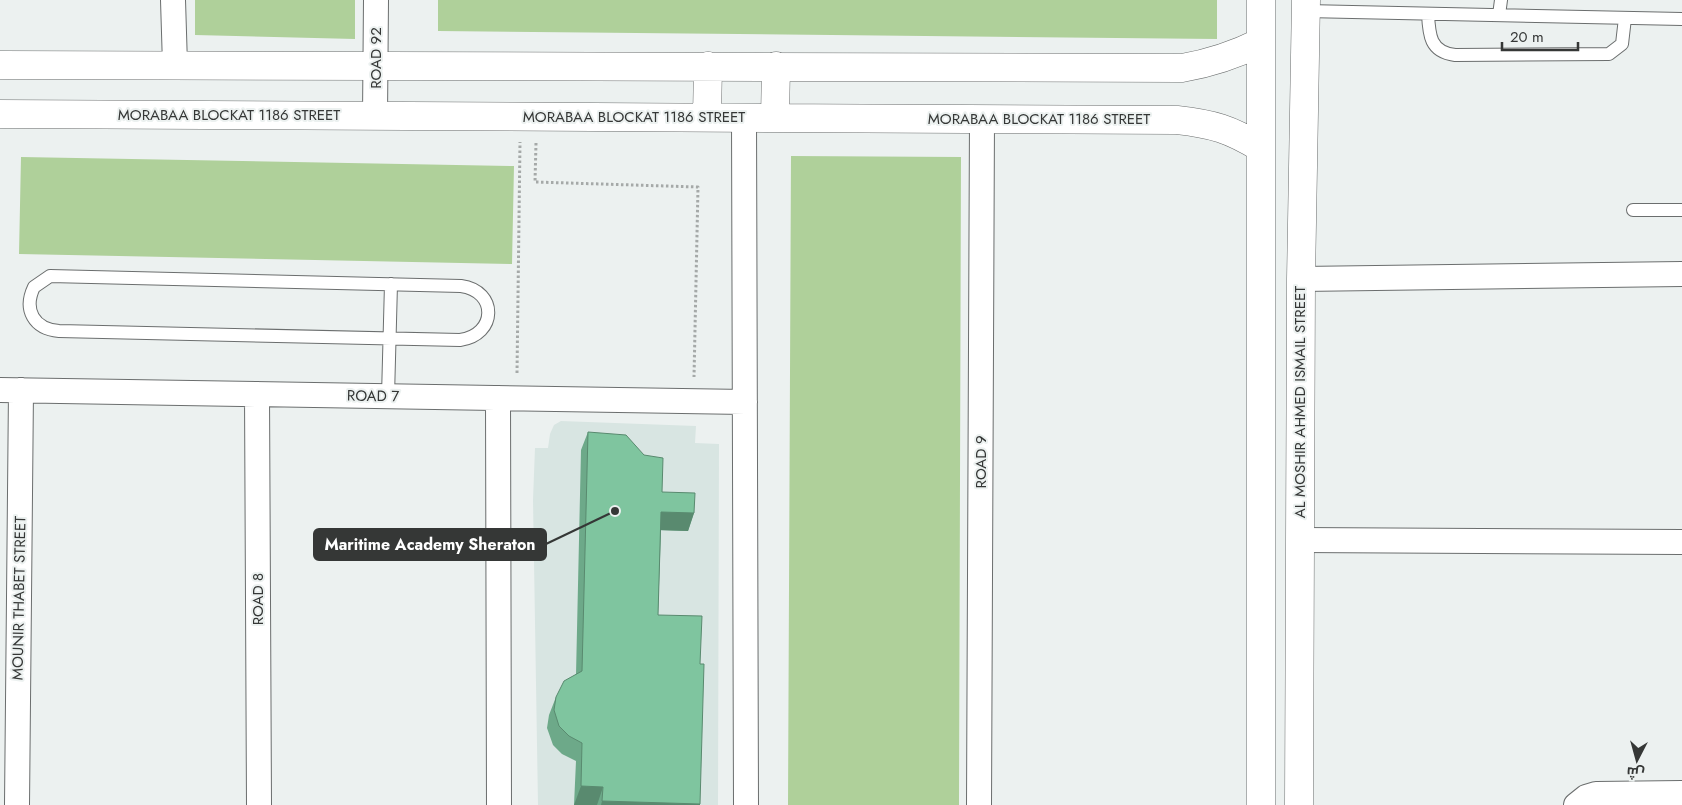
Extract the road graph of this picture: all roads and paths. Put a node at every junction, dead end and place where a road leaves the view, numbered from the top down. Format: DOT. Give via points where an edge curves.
graph roads {
  1 [pos="173,0"];
  2 [pos="376,0"];
  3 [pos="1261,0"];
  4 [pos="1501,0"];
  5 [pos="1306,5"];
  6 [pos="1428,14"];
  7 [pos="1499,15"];
  8 [pos="1625,18"];
  9 [pos="1682,19"];
  10 [pos="1261,42"];
  11 [pos="0,65"];
  12 [pos="174,65"];
  13 [pos="376,66"];
  14 [pos="708,66"];
  15 [pos="776,66"];
  16 [pos="0,114"];
  17 [pos="375,116"];
  18 [pos="528,116"];
  19 [pos="707,117"];
  20 [pos="744,117"];
  21 [pos="775,118"];
  22 [pos="982,119"];
  23 [pos="1261,148"];
  24 [pos="1633,210"];
  25 [pos="1682,210"];
  26 [pos="1682,274"];
  27 [pos="1301,279"];
  28 [pos="391,284"];
  29 [pos="389,339"];
  30 [pos="11,390"];
  31 [pos="257,394"];
  32 [pos="388,396"];
  33 [pos="507,398"];
  34 [pos="694,401"];
  35 [pos="745,402"];
  36 [pos="1300,540"];
  37 [pos="1682,542"];
  38 [pos="1682,794"];
  39 [pos="17,805"];
  40 [pos="259,805"];
  41 [pos="499,805"];
  42 [pos="746,805"];
  43 [pos="979,805"];
  44 [pos="1261,805"];
  45 [pos="1299,805"];
  46 [pos="1576,805"];
  1 -- 12 [label="street"];
  2 -- 13 [label="street, ROAD 92"];
  3 -- 10 [label="street"];
  4 -- 7 [label="lane"];
  5 -- 6 [label="lane"];
  5 -- 27 [label="street, AL MOSHIR AHMED ISMAIL STREET"];
  6 -- 7 [label="lane"];
  6 -- 8 [label="lane" via="1432,43 1437,50 1455,55 1609,54 1622,44"];
  7 -- 8 [label="lane"];
  8 -- 9 [label="lane"];
  10 -- 15 [label="street" via="1212,63 1182,68"];
  10 -- 23 [label="street"];
  11 -- 12 [label="street"];
  12 -- 13 [label="street"];
  13 -- 14 [label="street"];
  13 -- 17 [label="street, ROAD 92"];
  14 -- 15 [label="street"];
  14 -- 19 [label="street"];
  15 -- 21 [label="street"];
  16 -- 17 [label="street, MORABAA BLOCKAT 1186 STREET"];
  17 -- 18 [label="street, MORABAA BLOCKAT 1186 STREET"];
  18 -- 19 [label="street, MORABAA BLOCKAT 1186 STREET"];
  18 -- 33 [label="path"];
  18 -- 34 [label="path" via="535,182 698,187"];
  19 -- 20 [label="street, MORABAA BLOCKAT 1186 STREET"];
  20 -- 21 [label="street, MORABAA BLOCKAT 1186 STREET"];
  20 -- 35 [label="street"];
  21 -- 22 [label="street, MORABAA BLOCKAT 1186 STREET"];
  22 -- 23 [label="street, MORABAA BLOCKAT 1186 STREET" via="1177,120 1212,124"];
  22 -- 43 [label="street, ROAD 9"];
  23 -- 44 [label="street"];
  24 -- 25 [label="lane"];
  26 -- 27 [label="street"];
  27 -- 36 [label="street, AL MOSHIR AHMED ISMAIL STREET"];
  28 -- 29 [label="lane"];
  28 -- 29 [label="lane" via="470,287 484,298 488,317 479,334 470,339"];
  28 -- 29 [label="lane" via="50,276 34,287 29,306 38,325 48,330"];
  29 -- 32 [label="lane"];
  30 -- 31 [label="street, ROAD 7"];
  30 -- 39 [label="street, MOUNIR THABET STREET"];
  31 -- 32 [label="street, ROAD 7"];
  31 -- 40 [label="street, ROAD 8"];
  32 -- 33 [label="street, ROAD 7"];
  33 -- 34 [label="street, ROAD 7"];
  33 -- 41 [label="street"];
  34 -- 35 [label="street, ROAD 7"];
  35 -- 42 [label="street"];
  36 -- 37 [label="street"];
  36 -- 45 [label="street, AL MOSHIR AHMED ISMAIL STREET"];
  38 -- 46 [label="street" via="1596,794"];
}
